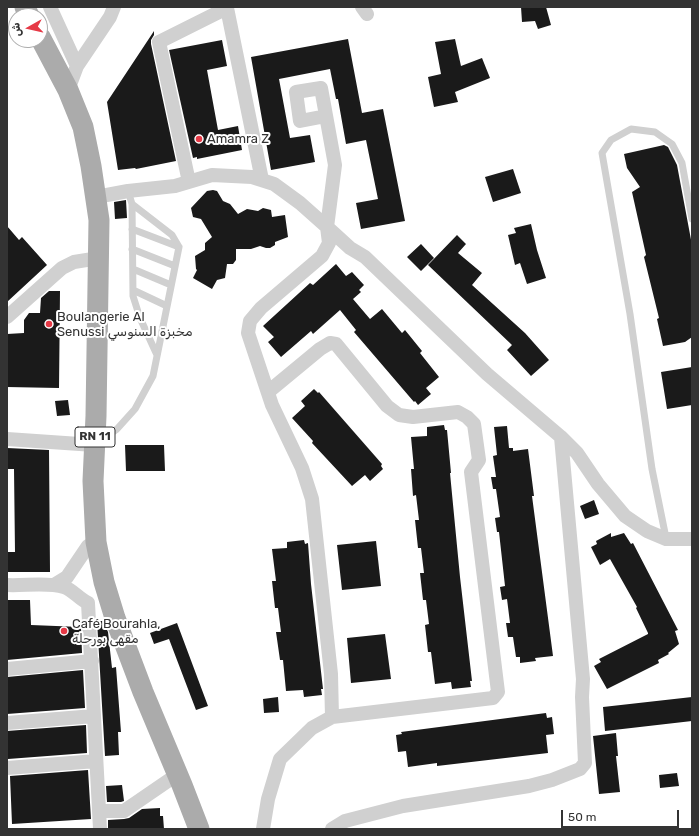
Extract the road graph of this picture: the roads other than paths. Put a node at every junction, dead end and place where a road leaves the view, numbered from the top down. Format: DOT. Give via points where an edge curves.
graph roads {
  1 [pos="50,7"];
  2 [pos="114,7"];
  3 [pos="45,48"];
  4 [pos="77,66"];
  5 [pos="68,90"];
  6 [pos="326,116"];
  7 [pos="262,180"];
  8 [pos="189,182"];
  9 [pos="96,197"];
  10 [pos="130,198"];
  11 [pos="692,220"];
  12 [pos="327,227"];
  13 [pos="132,229"];
  14 [pos="179,247"];
  15 [pos="132,249"];
  16 [pos="99,258"];
  17 [pos="175,266"];
  18 [pos="133,269"];
  19 [pos="171,285"];
  20 [pos="133,290"];
  21 [pos="167,306"];
  22 [pos="7,317"];
  23 [pos="157,355"];
  24 [pos="268,392"];
  25 [pos="561,437"];
  26 [pos="7,439"];
  27 [pos="94,445"];
  28 [pos="577,453"];
  29 [pos="563,466"];
  30 [pos="666,539"];
  31 [pos="692,539"];
  32 [pos="96,542"];
  33 [pos="7,585"];
  34 [pos="54,585"];
  35 [pos="88,603"];
  36 [pos="110,603"];
  37 [pos="92,661"];
  38 [pos="7,668"];
  39 [pos="94,716"];
  40 [pos="332,718"];
  41 [pos="7,723"];
  42 [pos="96,761"];
  43 [pos="7,768"];
  44 [pos="178,774"];
  45 [pos="100,811"];
  46 [pos="100,829"];
  47 [pos="199,829"];
  48 [pos="263,829"];
  49 [pos="332,829"];
  1 -- 4 [label="street"];
  2 -- 4 [label="street"];
  3 -- 5 [label="main road, RN 11"];
  4 -- 5 [label="street"];
  5 -- 9 [label="main road, RN 11" via="83,127"];
  6 -- 12 [label="street" via="335,165"];
  7 -- 8 [label="street" via="225,174"];
  7 -- 8 [label="street" via="227,8 160,42"];
  7 -- 12 [label="street" via="274,184"];
  8 -- 10 [label="street"];
  9 -- 10 [label="street"];
  9 -- 16 [label="main road, RN 11"];
  10 -- 13 [label="lane"];
  10 -- 14 [label="lane" via="172,235"];
  11 -- 30 [label="lane" via="682,162 672,144 655,132 631,129 611,140 602,153 630,314 652,469"];
  12 -- 24 [label="street" via="329,243 322,256 261,308 250,321 248,333"];
  12 -- 25 [label="street" via="350,248 365,257 487,374"];
  13 -- 14 [label="lane"];
  13 -- 15 [label="lane"];
  14 -- 17 [label="lane"];
  15 -- 17 [label="lane"];
  15 -- 18 [label="lane"];
  16 -- 22 [label="street" via="74,262 62,268"];
  16 -- 27 [label="main road, RN 11"];
  17 -- 19 [label="lane"];
  18 -- 19 [label="lane"];
  18 -- 20 [label="lane"];
  19 -- 21 [label="lane"];
  20 -- 21 [label="lane"];
  20 -- 23 [label="lane" via="140,318"];
  21 -- 23 [label="lane"];
  23 -- 27 [label="lane" via="153,376 135,409 118,429"];
  24 -- 40 [label="street" via="302,468 312,499 331,674"];
  24 -- 40 [label="street" via="330,343 336,344 388,406 399,415 413,417 458,412 474,424 479,460 471,472 498,692 493,698"];
  25 -- 28 [label="street"];
  25 -- 29 [label="street"];
  26 -- 27 [label="street"];
  27 -- 32 [label="main road, RN 11"];
  28 -- 29 [label="street"];
  28 -- 30 [label="street" via="598,484 625,516 647,531"];
  29 -- 49 [label="street" via="583,679 585,763 580,769 552,780 403,806 345,821"];
  30 -- 31 [label="street"];
  32 -- 34 [label="street" via="88,546 67,577"];
  32 -- 36 [label="main road, RN 11"];
  33 -- 34 [label="street"];
  34 -- 35 [label="street" via="65,587"];
  35 -- 36 [label="street" via="96,606"];
  35 -- 37 [label="street"];
  36 -- 44 [label="main road, RN 11" via="143,692"];
  37 -- 38 [label="street"];
  37 -- 39 [label="street"];
  39 -- 41 [label="street"];
  39 -- 42 [label="street"];
  40 -- 48 [label="street" via="312,728 280,759 268,799"];
  42 -- 43 [label="street"];
  42 -- 45 [label="street"];
  44 -- 45 [label="street" via="124,810"];
  44 -- 47 [label="main road, RN 11"];
  45 -- 46 [label="street"];
}
